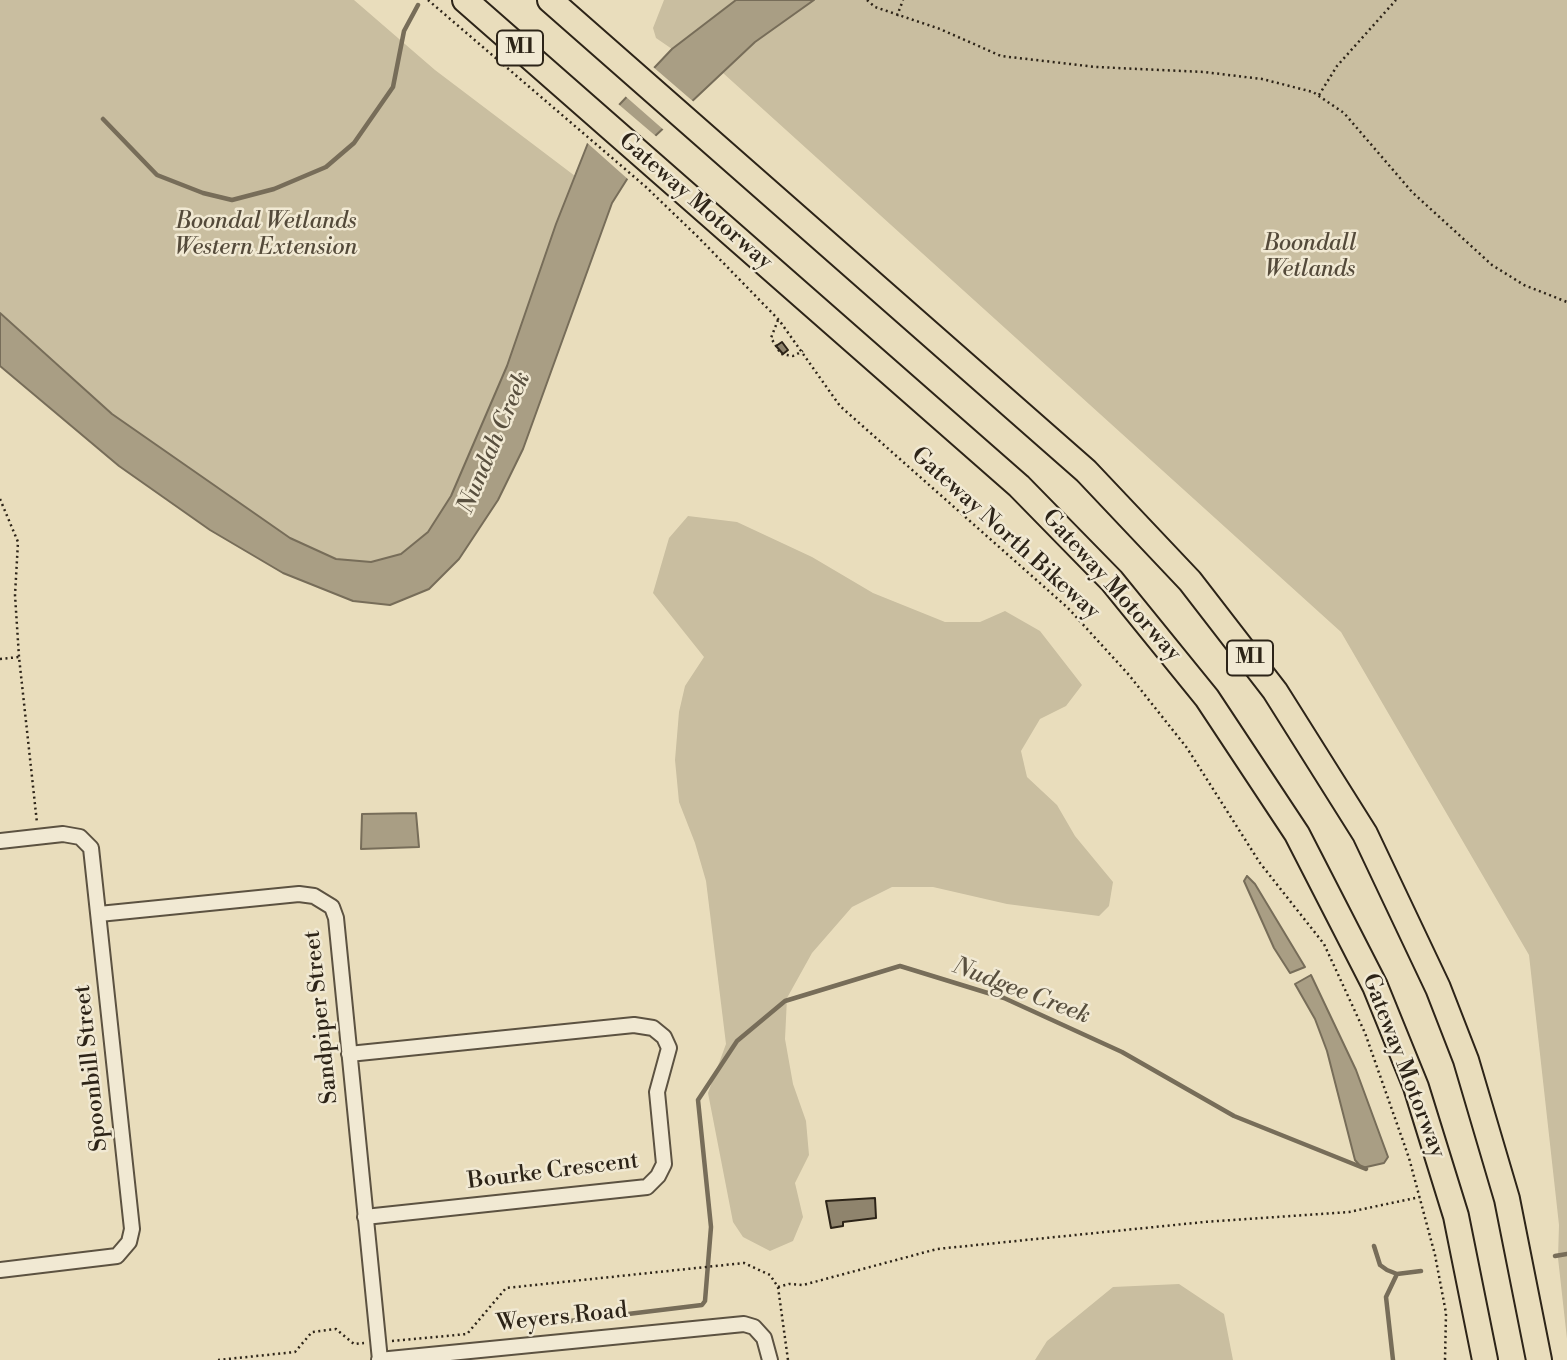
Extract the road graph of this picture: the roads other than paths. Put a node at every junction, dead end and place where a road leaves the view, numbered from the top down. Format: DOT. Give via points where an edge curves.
graph roads {
  1 [pos="465,0"];
  2 [pos="550,0"];
  3 [pos="0,841"];
  4 [pos="99,914"];
  5 [pos="349,1054"];
  6 [pos="365,1217"];
  7 [pos="0,1270"];
  8 [pos="379,1360"];
  9 [pos="770,1360"];
  10 [pos="1485,1360"];
  11 [pos="1539,1360"];
  1 -- 10 [label="highway, Gateway Motorway / M1" via="568,105 1029,495 1164,642 1236,739 1303,845 1375,986 1416,1087 1456,1216"];
  2 -- 11 [label="highway, M1" via="1086,471 1190,582 1275,691 1365,834 1438,988 1466,1060 1507,1199"];
  3 -- 4 [label="street, Spoonbill Street" via="73,835 87,842"];
  4 -- 5 [label="street, Sandpiper Street" via="314,895 332,907 336,918"];
  4 -- 7 [label="street, Spoonbill Street" via="131,1237 117,1256"];
  5 -- 6 [label="street, Sandpiper Street"];
  5 -- 6 [label="street, Bourke Crescent" via="642,1025 660,1032 669,1048 657,1092 664,1164 647,1186"];
  6 -- 8 [label="street, Sandpiper Street"];
  8 -- 9 [label="street, Weyers Road" via="750,1325 764,1338"];
}
